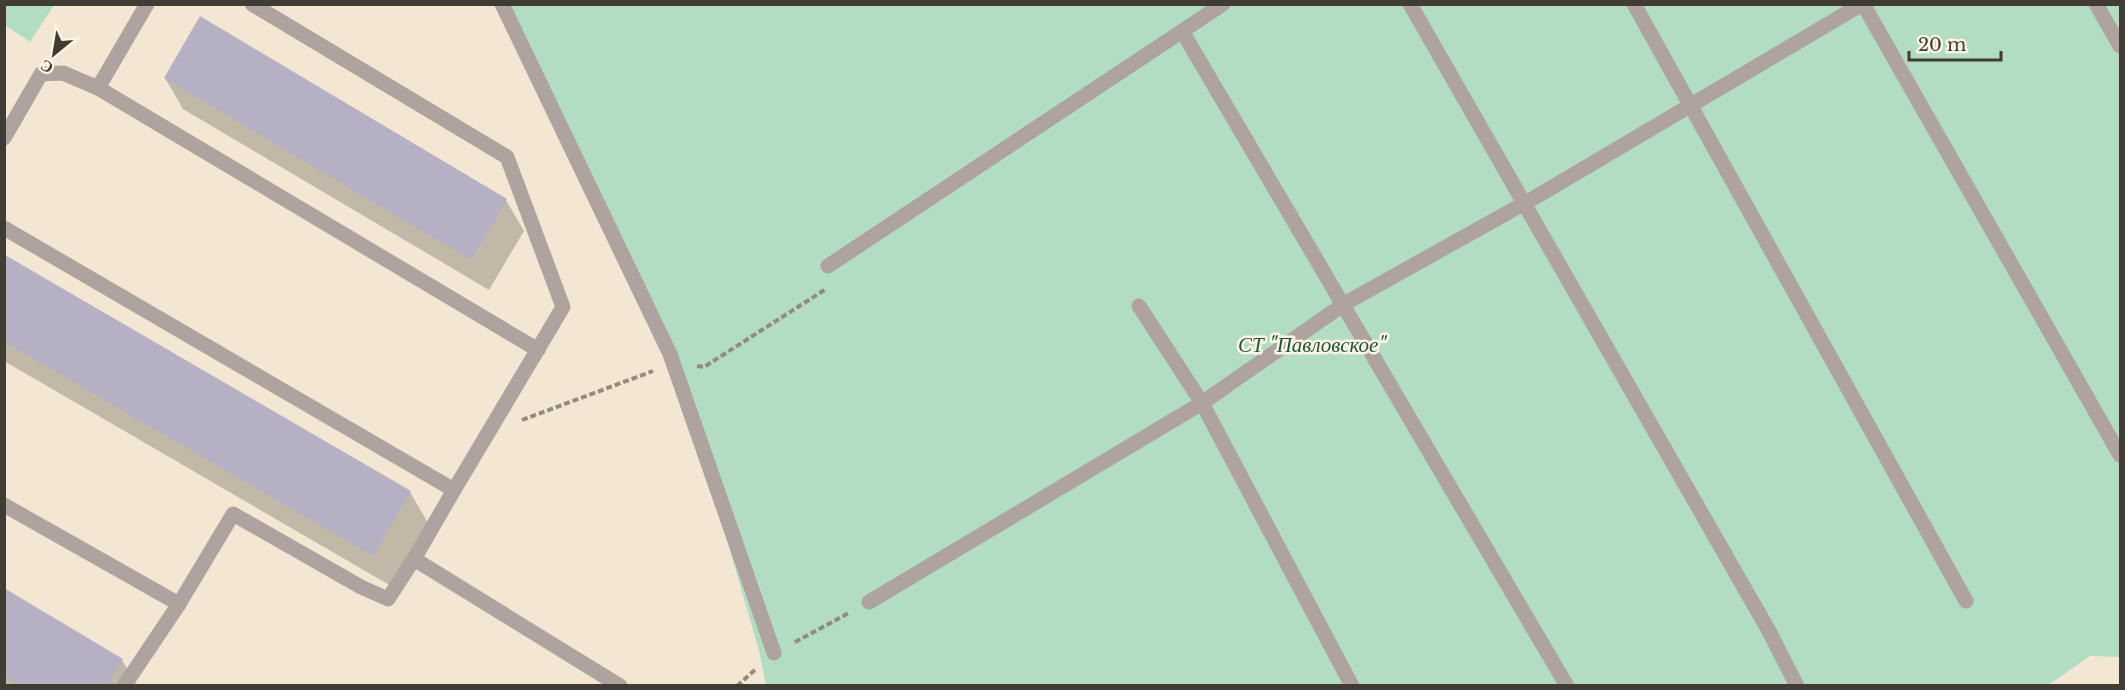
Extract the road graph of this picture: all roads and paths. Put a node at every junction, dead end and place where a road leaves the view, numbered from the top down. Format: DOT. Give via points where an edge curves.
graph roads {
  1 [pos="147,4"];
  2 [pos="252,4"];
  3 [pos="502,4"];
  4 [pos="1223,4"];
  5 [pos="1410,4"];
  6 [pos="1634,4"];
  7 [pos="1862,4"];
  8 [pos="2096,4"];
  9 [pos="1182,31"];
  10 [pos="2121,46"];
  11 [pos="98,88"];
  12 [pos="1691,105"];
  13 [pos="4,138"];
  14 [pos="1523,204"];
  15 [pos="4,228"];
  16 [pos="828,266"];
  17 [pos="1344,304"];
  18 [pos="1139,306"];
  19 [pos="538,350"];
  20 [pos="673,363"];
  21 [pos="1202,403"];
  22 [pos="515,426"];
  23 [pos="2121,455"];
  24 [pos="454,490"];
  25 [pos="4,506"];
  26 [pos="414,559"];
  27 [pos="1966,601"];
  28 [pos="868,602"];
  29 [pos="179,604"];
  30 [pos="774,653"];
  31 [pos="594,671"];
  32 [pos="124,686"];
  33 [pos="586,686"];
  34 [pos="620,686"];
  35 [pos="737,686"];
  36 [pos="1352,686"];
  37 [pos="1567,686"];
  38 [pos="1797,686"];
  1 -- 11 [label="lane"];
  2 -- 19 [label="lane" via="507,157 563,307"];
  3 -- 20 [label="lane"];
  4 -- 9 [label="lane"];
  5 -- 14 [label="lane"];
  6 -- 12 [label="lane"];
  7 -- 12 [label="lane"];
  7 -- 23 [label="lane"];
  8 -- 10 [label="lane"];
  9 -- 16 [label="lane"];
  9 -- 17 [label="lane"];
  11 -- 13 [label="lane" via="63,73 41,74"];
  11 -- 19 [label="lane"];
  12 -- 14 [label="lane"];
  12 -- 27 [label="lane"];
  14 -- 17 [label="lane"];
  14 -- 38 [label="lane"];
  15 -- 24 [label="lane"];
  16 -- 20 [label="path" via="829,288 704,367"];
  17 -- 21 [label="lane"];
  17 -- 37 [label="lane"];
  18 -- 21 [label="lane"];
  19 -- 24 [label="lane"];
  20 -- 22 [label="path"];
  20 -- 30 [label="lane"];
  21 -- 28 [label="lane"];
  21 -- 36 [label="lane"];
  24 -- 26 [label="lane"];
  25 -- 29 [label="lane"];
  26 -- 29 [label="lane" via="388,599 233,514"];
  26 -- 31 [label="lane"];
  28 -- 30 [label="path"];
  29 -- 32 [label="lane"];
  30 -- 35 [label="path"];
  31 -- 33 [label="lane"];
  31 -- 34 [label="lane"];
}
